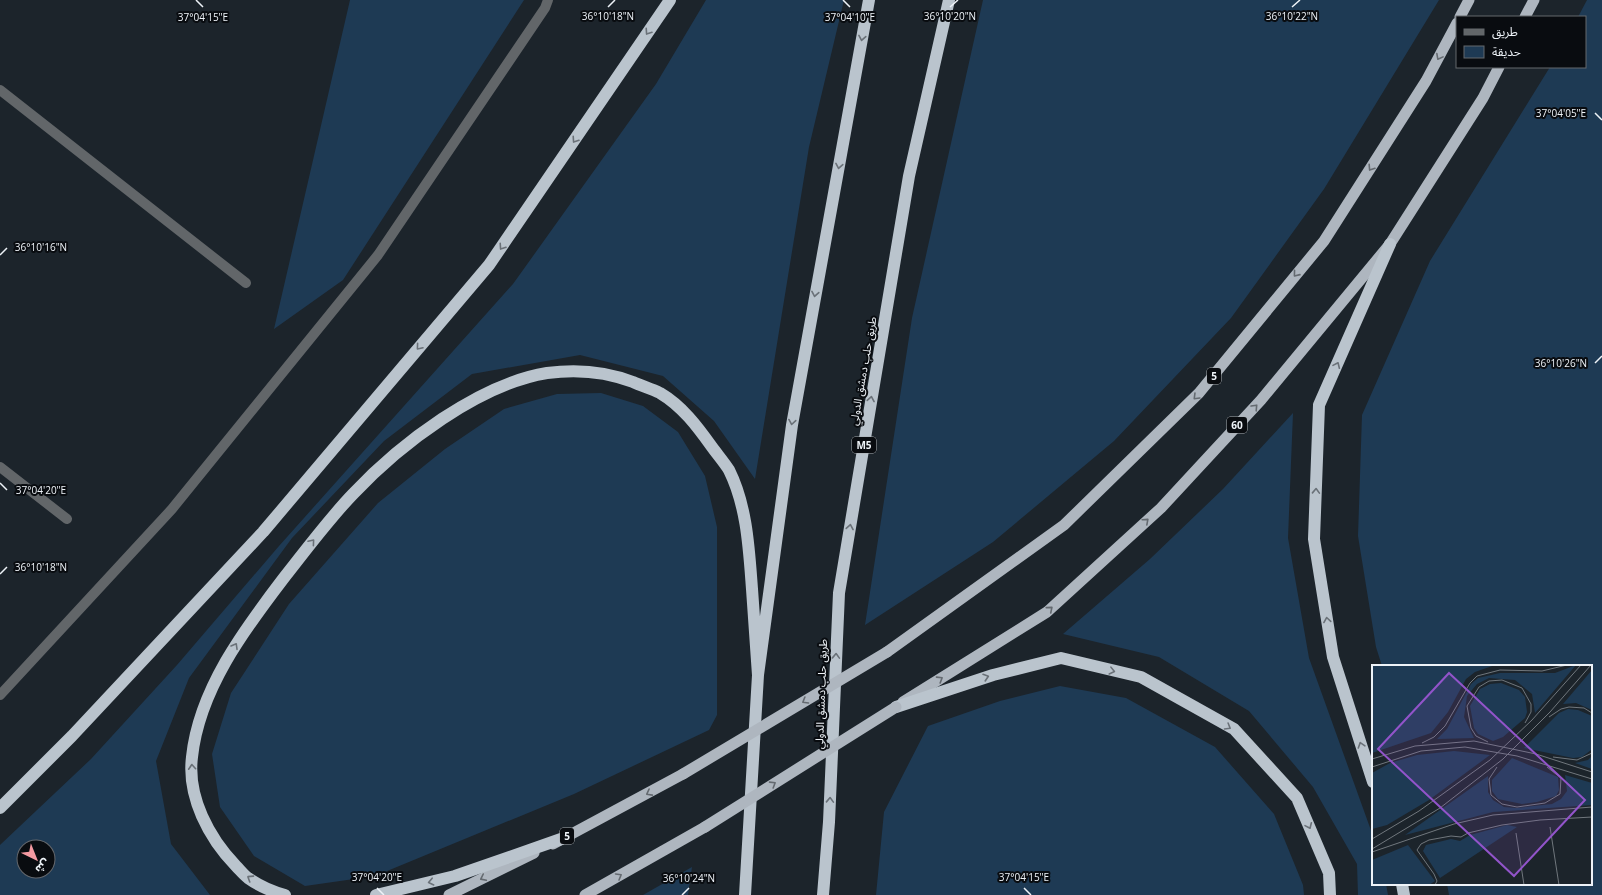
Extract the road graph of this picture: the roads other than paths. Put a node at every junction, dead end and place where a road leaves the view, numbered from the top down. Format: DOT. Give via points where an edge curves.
graph roads {
  1 [pos="548,0"];
  2 [pos="670,0"];
  3 [pos="869,0"];
  4 [pos="949,0"];
  5 [pos="1469,0"];
  6 [pos="1534,0"];
  7 [pos="1461,16"];
  8 [pos="1526,16"];
  9 [pos="1456,25"];
  10 [pos="1498,68"];
  11 [pos="0,90"];
  12 [pos="1390,244"];
  13 [pos="246,284"];
  14 [pos="0,467"];
  15 [pos="67,519"];
  16 [pos="758,675"];
  17 [pos="0,695"];
  18 [pos="896,707"];
  19 [pos="1372,779"];
  20 [pos="0,808"];
  21 [pos="829,822"];
  22 [pos="561,839"];
  23 [pos="1402,885"];
  24 [pos="285,895"];
  25 [pos="376,895"];
  26 [pos="449,895"];
  27 [pos="585,895"];
  28 [pos="745,895"];
  29 [pos="823,895"];
  30 [pos="831,895"];
  31 [pos="1330,895"];
  32 [pos="1404,895"];
  1 -- 17 [label="street" via="378,255 172,509"];
  2 -- 20 [label="highway, one-way" via="489,265 263,532 72,736"];
  3 -- 16 [label="highway, one-way" via="792,425"];
  21 -- 4 [label="highway, طريق حلب دمشق الدولي / M5, one-way" via="839,593 909,176"];
  5 -- 7 [label="highway"];
  6 -- 8 [label="highway"];
  9 -- 22 [label="highway, 5, one-way, bridge" via="1426,81 1324,241 1199,393 1064,525 887,652 683,774"];
  10 -- 12 [label="highway, 60" via="1483,98"];
  11 -- 13 [label="street"];
  18 -- 12 [label="highway, 60, one-way" via="1048,612 1162,508 1261,400"];
  19 -- 12 [label="highway, one-way" via="1333,657 1314,531 1319,405"];
  14 -- 15 [label="street"];
  24 -- 16 [label="highway, one-way" via="248,878 222,852 204,820 194,792 191,758 198,725 212,689 237,642 267,600 354,493 391,458 424,432 463,406 506,385 547,374 587,372 625,379 658,392 681,408 728,470 744,511"];
  16 -- 28 [label="highway"];
  27 -- 18 [label="highway, one-way, bridge" via="705,827"];
  18 -- 31 [label="highway, one-way" via="993,675 1061,658 1141,677 1234,729 1297,798 1329,873"];
  21 -- 29 [label="highway, طريق حلب دمشق الدولي / M5"];
  21 -- 30 [label="highway"];
  22 -- 25 [label="highway, one-way" via="455,876"];
  22 -- 26 [label="highway, 5, one-way"];
  23 -- 32 [label="highway"];
}
